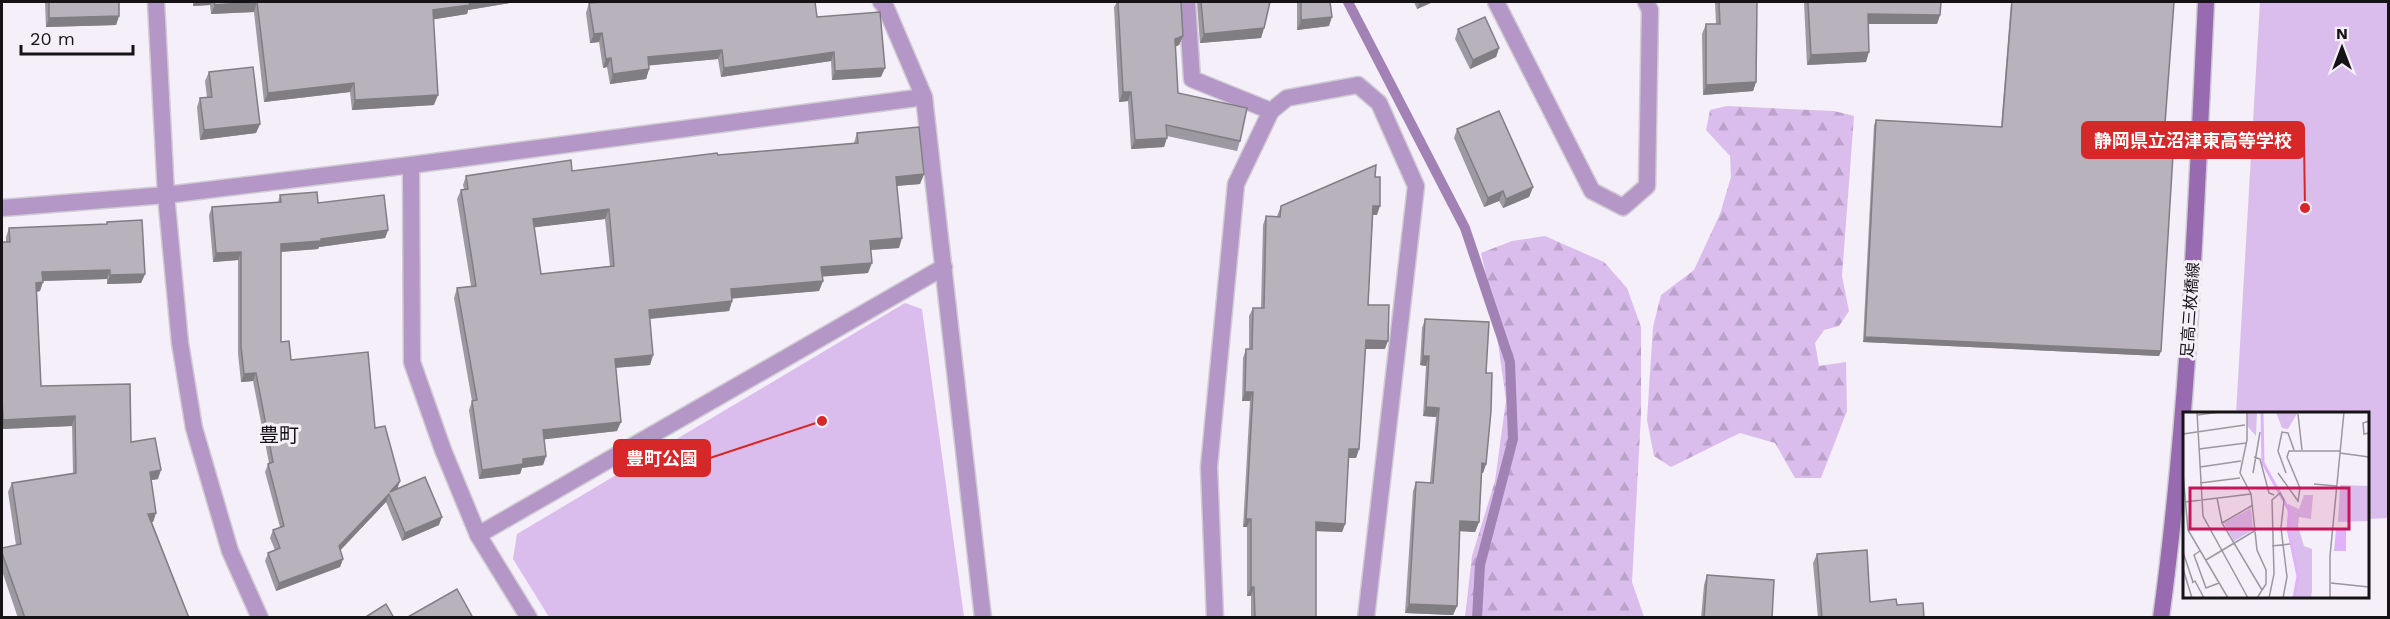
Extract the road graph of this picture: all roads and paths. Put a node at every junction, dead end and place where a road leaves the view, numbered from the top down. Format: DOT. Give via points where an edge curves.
graph roads {
  1 [pos="156,2"];
  2 [pos="881,2"];
  3 [pos="1186,2"];
  4 [pos="1496,2"];
  5 [pos="1646,2"];
  6 [pos="2206,2"];
  7 [pos="924,97"];
  8 [pos="1271,111"];
  9 [pos="411,165"];
  10 [pos="166,195"];
  11 [pos="2,208"];
  12 [pos="944,267"];
  13 [pos="478,535"];
  14 [pos="260,618"];
  15 [pos="529,618"];
  16 [pos="983,618"];
  17 [pos="1215,618"];
  18 [pos="1366,618"];
  19 [pos="2161,618"];
  1 -- 10 [label="street"];
  2 -- 7 [label="street"];
  3 -- 8 [label="street" via="1192,79"];
  4 -- 5 [label="street" via="1592,190 1623,207 1647,186 1650,10"];
  6 -- 19 [label="main road, 足高三枚橋線" via="2178,477"];
  7 -- 9 [label="street"];
  7 -- 12 [label="street"];
  8 -- 17 [label="street" via="1236,184 1209,467"];
  8 -- 18 [label="street" via="1287,98 1358,85 1379,103 1416,186"];
  9 -- 10 [label="street"];
  9 -- 13 [label="street" via="412,362"];
  10 -- 11 [label="street"];
  10 -- 14 [label="street" via="180,343 194,428 230,551"];
  12 -- 13 [label="street"];
  12 -- 16 [label="street"];
  13 -- 15 [label="street"];
}
